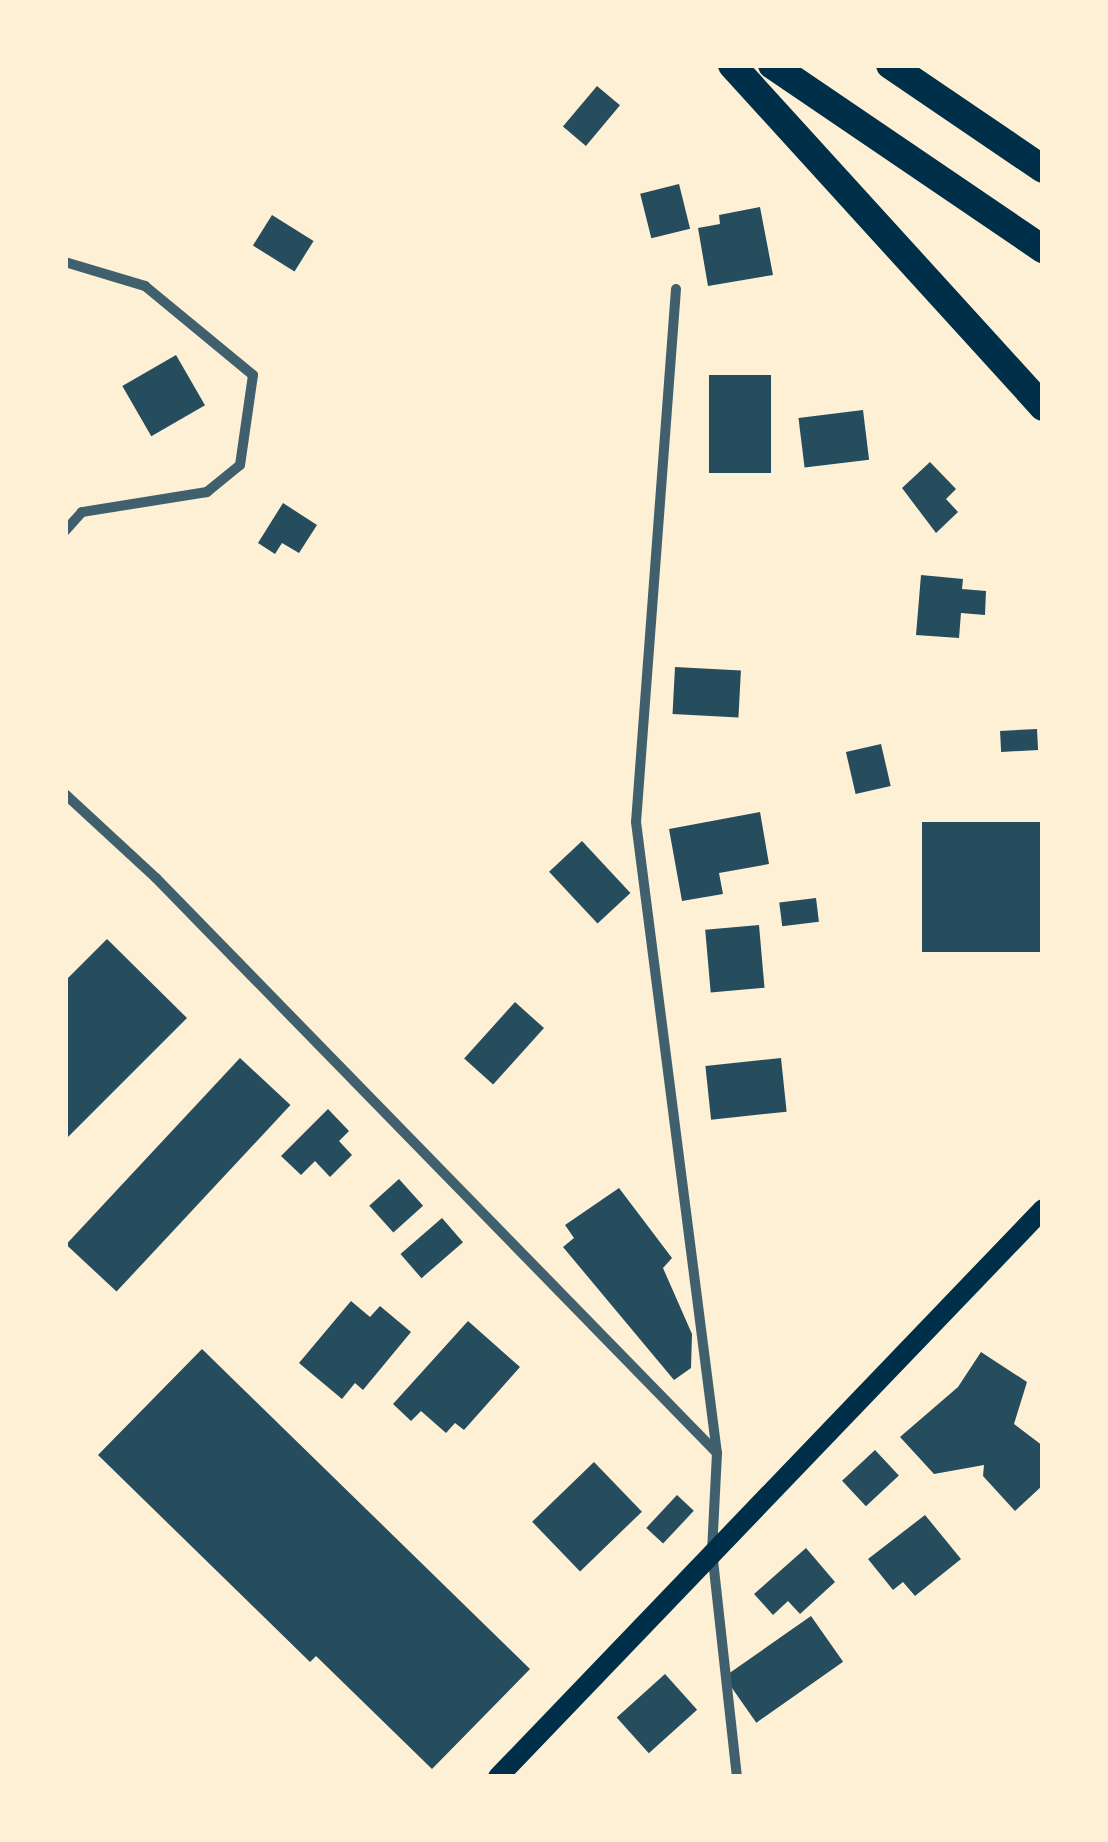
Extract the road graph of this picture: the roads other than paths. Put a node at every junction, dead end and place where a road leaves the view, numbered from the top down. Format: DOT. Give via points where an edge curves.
graph roads {
  1 [pos="732,65"];
  2 [pos="772,65"];
  3 [pos="890,65"];
  4 [pos="1035,158"];
  5 [pos="1043,249"];
  6 [pos="65,262"];
  7 [pos="676,290"];
  8 [pos="1043,407"];
  9 [pos="65,531"];
  10 [pos="65,794"];
  11 [pos="1043,1208"];
  12 [pos="717,1452"];
  13 [pos="712,1552"];
  14 [pos="498,1777"];
  15 [pos="737,1777"];
  1 -- 8 [label="highway"];
  2 -- 5 [label="highway"];
  3 -- 4 [label="highway"];
  6 -- 9 [label="street" via="145,286 253,375 240,465 207,492 82,512"];
  7 -- 12 [label="street" via="636,822"];
  10 -- 12 [label="street" via="156,878"];
  11 -- 13 [label="main road"];
  12 -- 13 [label="street"];
  13 -- 14 [label="main road"];
  13 -- 15 [label="street"];
}
